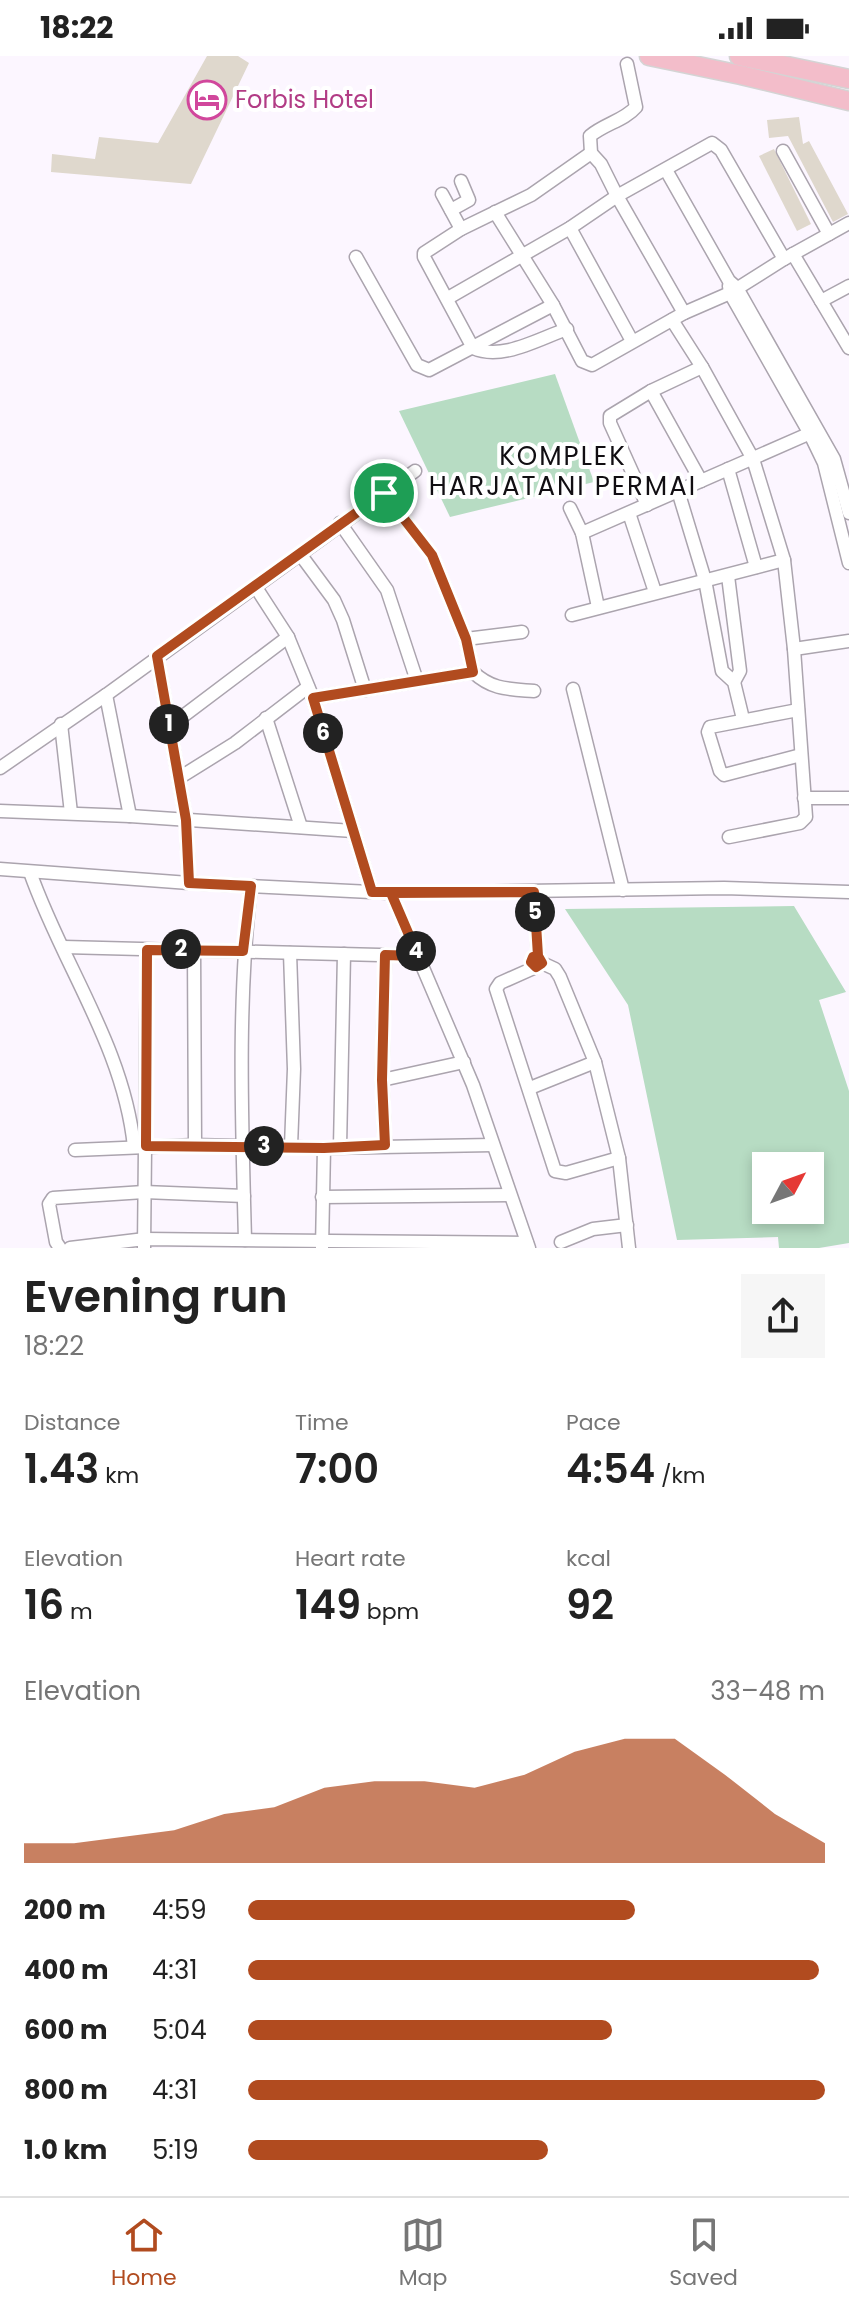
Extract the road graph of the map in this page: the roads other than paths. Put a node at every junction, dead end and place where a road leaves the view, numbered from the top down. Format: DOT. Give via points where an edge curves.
graph roads {
  1 [pos="649,56"];
  2 [pos="790,60"];
  3 [pos="742,63"];
  4 [pos="627,64"];
  5 [pos="849,79"];
  6 [pos="849,101"];
  7 [pos="783,151"];
  8 [pos="591,153"];
  9 [pos="666,170"];
  10 [pos="461,181"];
  11 [pos="442,194"];
  12 [pos="617,196"];
  13 [pos="451,210"];
  14 [pos="495,212"];
  15 [pos="849,223"];
  16 [pos="570,228"];
  17 [pos="461,229"];
  18 [pos="829,234"];
  19 [pos="788,256"];
  20 [pos="356,257"];
  21 [pos="522,257"];
  22 [pos="849,286"];
  23 [pos="732,287"];
  24 [pos="448,298"];
  25 [pos="821,301"];
  26 [pos="553,305"];
  27 [pos="684,313"];
  28 [pos="672,320"];
  29 [pos="567,329"];
  30 [pos="632,341"];
  31 [pos="473,348"];
  32 [pos="849,348"];
  33 [pos="702,367"];
  34 [pos="651,391"];
  35 [pos="814,431"];
  36 [pos="849,456"];
  37 [pos="753,459"];
  38 [pos="829,461"];
  39 [pos="728,469"];
  40 [pos="415,471"];
  41 [pos="701,481"];
  42 [pos="678,491"];
  43 [pos="384,493"];
  44 [pos="647,505"];
  45 [pos="570,508"];
  46 [pos="629,513"];
  47 [pos="849,513"];
  48 [pos="340,523"];
  49 [pos="582,533"];
  50 [pos="300,554"];
  51 [pos="784,560"];
  52 [pos="849,563"];
  53 [pos="756,567"];
  54 [pos="728,576"];
  55 [pos="705,580"];
  56 [pos="255,586"];
  57 [pos="655,592"];
  58 [pos="598,607"];
  59 [pos="572,615"];
  60 [pos="522,632"];
  61 [pos="288,637"];
  62 [pos="466,639"];
  63 [pos="849,641"];
  64 [pos="794,649"];
  65 [pos="157,656"];
  66 [pos="473,672"];
  67 [pos="417,681"];
  68 [pos="734,682"];
  69 [pos="573,689"];
  70 [pos="365,690"];
  71 [pos="534,691"];
  72 [pos="310,692"];
  73 [pos="106,695"];
  74 [pos="798,710"];
  75 [pos="266,718"];
  76 [pos="743,719"];
  77 [pos="61,724"];
  78 [pos="170,726"];
  79 [pos="801,755"];
  80 [pos="0,768"];
  81 [pos="179,778"];
  82 [pos="804,798"];
  83 [pos="849,798"];
  84 [pos="0,811"];
  85 [pos="71,813"];
  86 [pos="130,816"];
  87 [pos="186,820"];
  88 [pos="301,827"];
  89 [pos="353,831"];
  90 [pos="729,837"];
  91 [pos="0,869"];
  92 [pos="30,872"];
  93 [pos="189,883"];
  94 [pos="251,886"];
  95 [pos="623,890"];
  96 [pos="372,892"];
  97 [pos="534,892"];
  98 [pos="849,892"];
  99 [pos="391,893"];
  100 [pos="64,947"];
  101 [pos="194,949"];
  102 [pos="147,950"];
  103 [pos="243,951"];
  104 [pos="290,953"];
  105 [pos="344,954"];
  106 [pos="385,955"];
  107 [pos="418,956"];
  108 [pos="539,962"];
  109 [pos="464,1062"];
  110 [pos="595,1062"];
  111 [pos="382,1080"];
  112 [pos="530,1088"];
  113 [pos="195,1145"];
  114 [pos="385,1145"];
  115 [pos="493,1145"];
  116 [pos="140,1146"];
  117 [pos="242,1146"];
  118 [pos="291,1146"];
  119 [pos="340,1147"];
  120 [pos="324,1148"];
  121 [pos="75,1150"];
  122 [pos="619,1158"];
  123 [pos="146,1192"];
  124 [pos="510,1195"];
  125 [pos="244,1196"];
  126 [pos="322,1197"];
  127 [pos="627,1225"];
  128 [pos="245,1240"];
  129 [pos="561,1242"];
  130 [pos="144,1243"];
  131 [pos="322,1245"];
  132 [pos="528,1245"];
  133 [pos="60,1248"];
  134 [pos="70,1248"];
  135 [pos="629,1248"];
  1 -- 3 [label="highway"];
  2 -- 3 [label="highway"];
  2 -- 5 [label="highway"];
  3 -- 6 [label="highway"];
  4 -- 8 [label="street" via="636,107 590,136"];
  7 -- 18 [label="street"];
  8 -- 12 [label="street"];
  8 -- 14 [label="street" via="531,195"];
  9 -- 12 [label="street"];
  9 -- 19 [label="street" via="715,144"];
  9 -- 23 [label="street"];
  10 -- 13 [label="street" via="469,200"];
  11 -- 13 [label="street"];
  12 -- 16 [label="street"];
  12 -- 27 [label="street"];
  13 -- 17 [label="street"];
  14 -- 17 [label="street"];
  14 -- 21 [label="street"];
  15 -- 18 [label="street"];
  16 -- 21 [label="street"];
  16 -- 30 [label="street"];
  17 -- 24 [label="street" via="424,253"];
  18 -- 19 [label="street"];
  19 -- 23 [label="street"];
  19 -- 25 [label="street"];
  20 -- 31 [label="street" via="422,369"];
  21 -- 24 [label="street"];
  21 -- 26 [label="street"];
  22 -- 25 [label="street"];
  23 -- 27 [label="street"];
  23 -- 35 [label="street"];
  24 -- 31 [label="street"];
  25 -- 32 [label="street"];
  26 -- 29 [label="street"];
  26 -- 31 [label="street"];
  27 -- 28 [label="street"];
  28 -- 30 [label="street"];
  28 -- 33 [label="street"];
  29 -- 30 [label="street" via="588,365"];
  29 -- 31 [label="street" via="497,353"];
  33 -- 34 [label="street"];
  33 -- 37 [label="street"];
  34 -- 41 [label="street"];
  34 -- 44 [label="street" via="610,416"];
  35 -- 37 [label="street"];
  35 -- 38 [label="street"];
  36 -- 38 [label="street"];
  37 -- 39 [label="street"];
  37 -- 51 [label="street"];
  38 -- 47 [label="street"];
  38 -- 52 [label="street"];
  39 -- 41 [label="street"];
  39 -- 53 [label="street"];
  40 -- 43 [label="street"];
  41 -- 42 [label="street"];
  42 -- 44 [label="street"];
  42 -- 55 [label="street"];
  43 -- 48 [label="street"];
  43 -- 62 [label="street" via="432,555"];
  44 -- 46 [label="street"];
  45 -- 49 [label="street"];
  46 -- 49 [label="street"];
  46 -- 57 [label="street"];
  48 -- 50 [label="street"];
  48 -- 67 [label="street" via="387,590"];
  49 -- 58 [label="street"];
  50 -- 56 [label="street"];
  50 -- 70 [label="street" via="334,600"];
  51 -- 53 [label="street"];
  51 -- 64 [label="street"];
  53 -- 54 [label="street"];
  54 -- 55 [label="street"];
  54 -- 68 [label="street" via="740,671"];
  55 -- 57 [label="street"];
  55 -- 68 [label="street" via="722,671"];
  56 -- 61 [label="street"];
  56 -- 65 [label="street"];
  57 -- 58 [label="street"];
  58 -- 59 [label="street"];
  60 -- 62 [label="street"];
  61 -- 72 [label="street"];
  61 -- 78 [label="street"];
  62 -- 66 [label="street"];
  63 -- 64 [label="street"];
  64 -- 74 [label="street"];
  65 -- 73 [label="street"];
  65 -- 78 [label="street"];
  66 -- 67 [label="street"];
  66 -- 71 [label="street" via="495,688"];
  67 -- 70 [label="street"];
  68 -- 76 [label="street"];
  69 -- 95 [label="street"];
  70 -- 72 [label="street"];
  72 -- 75 [label="street"];
  72 -- 89 [label="street"];
  73 -- 77 [label="street"];
  73 -- 86 [label="street"];
  74 -- 76 [label="street"];
  74 -- 79 [label="street"];
  75 -- 81 [label="street"];
  75 -- 88 [label="street"];
  76 -- 79 [label="street" via="709,729 722,774"];
  77 -- 80 [label="street"];
  77 -- 85 [label="street"];
  78 -- 81 [label="street"];
  79 -- 82 [label="street"];
  81 -- 87 [label="street"];
  82 -- 83 [label="street"];
  82 -- 90 [label="street" via="806,817 800,823"];
  84 -- 85 [label="street"];
  85 -- 86 [label="street"];
  86 -- 87 [label="street"];
  87 -- 88 [label="street"];
  87 -- 93 [label="street"];
  88 -- 89 [label="street"];
  89 -- 96 [label="street"];
  91 -- 92 [label="street"];
  92 -- 93 [label="street"];
  92 -- 100 [label="street"];
  93 -- 94 [label="street"];
  94 -- 96 [label="street"];
  94 -- 103 [label="street"];
  95 -- 97 [label="street"];
  95 -- 98 [label="street"];
  96 -- 99 [label="street"];
  97 -- 99 [label="street"];
  97 -- 108 [label="street"];
  99 -- 107 [label="street"];
  100 -- 102 [label="street"];
  100 -- 116 [label="street" via="122,1087"];
  101 -- 102 [label="street"];
  101 -- 103 [label="street"];
  101 -- 113 [label="street"];
  102 -- 116 [label="street"];
  103 -- 104 [label="street"];
  103 -- 117 [label="street"];
  104 -- 105 [label="street"];
  104 -- 118 [label="street"];
  105 -- 106 [label="street"];
  105 -- 119 [label="street"];
  106 -- 107 [label="street"];
  106 -- 111 [label="street"];
  107 -- 109 [label="street"];
  108 -- 110 [label="street" via="560,977"];
  108 -- 112 [label="street" via="496,989"];
  109 -- 111 [label="street"];
  109 -- 115 [label="street"];
  110 -- 112 [label="street"];
  110 -- 122 [label="street"];
  111 -- 114 [label="street"];
  112 -- 122 [label="street" via="555,1171 566,1173"];
  113 -- 116 [label="street"];
  113 -- 117 [label="street"];
  114 -- 115 [label="street"];
  114 -- 119 [label="street"];
  115 -- 124 [label="street"];
  116 -- 121 [label="street"];
  116 -- 123 [label="street"];
  117 -- 118 [label="street"];
  117 -- 125 [label="street"];
  118 -- 120 [label="street"];
  119 -- 120 [label="street"];
  120 -- 126 [label="street"];
  122 -- 127 [label="street"];
  123 -- 125 [label="street"];
  123 -- 130 [label="street"];
  123 -- 133 [label="street" via="53,1198 49,1204"];
  124 -- 126 [label="street"];
  124 -- 132 [label="street"];
  125 -- 128 [label="street"];
  126 -- 131 [label="street"];
  127 -- 129 [label="street" via="593,1229"];
  127 -- 135 [label="street"];
  128 -- 130 [label="street"];
  128 -- 131 [label="street"];
  130 -- 134 [label="street"];
  131 -- 132 [label="street"];
}
